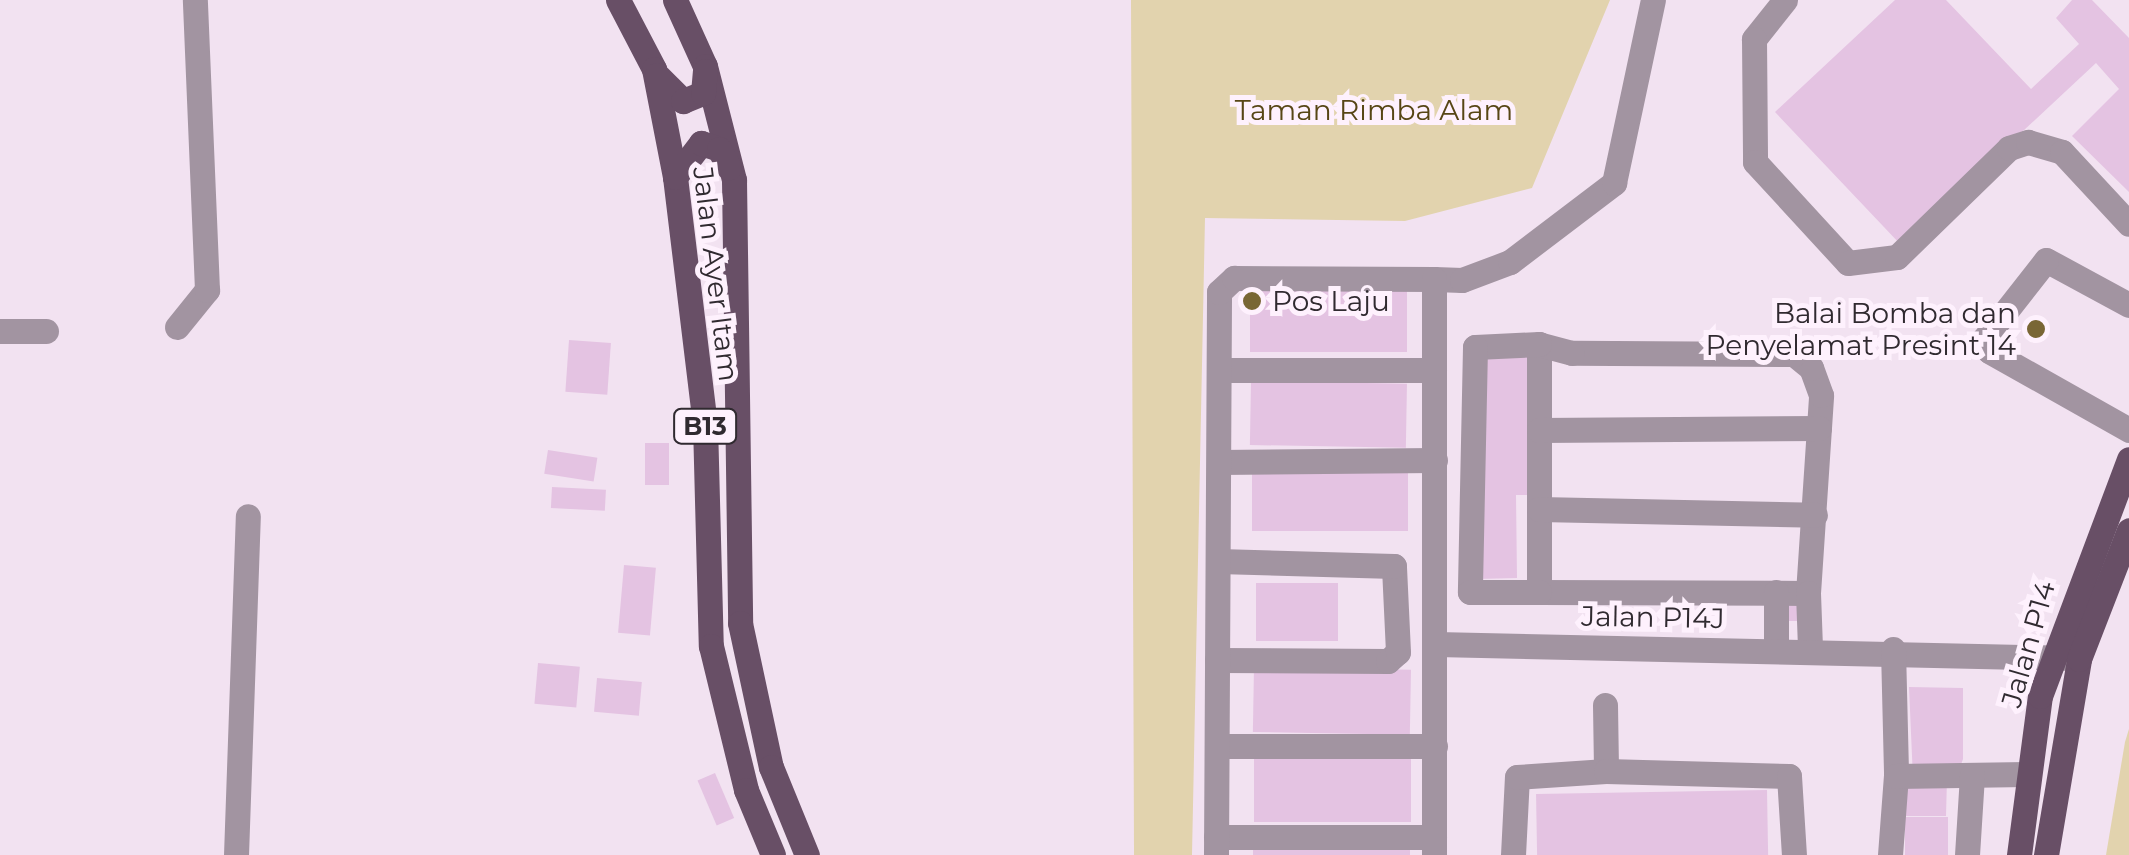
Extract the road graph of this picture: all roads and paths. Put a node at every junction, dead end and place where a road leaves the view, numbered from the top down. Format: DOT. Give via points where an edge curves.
graph roads {
  1 [pos="195,0"];
  2 [pos="618,0"];
  3 [pos="675,0"];
  4 [pos="1654,0"];
  5 [pos="1785,0"];
  6 [pos="705,66"];
  7 [pos="654,69"];
  8 [pos="675,176"];
  9 [pos="734,180"];
  10 [pos="2129,224"];
  11 [pos="1434,279"];
  12 [pos="2129,305"];
  13 [pos="177,327"];
  14 [pos="0,331"];
  15 [pos="46,332"];
  16 [pos="1539,344"];
  17 [pos="1219,370"];
  18 [pos="1434,370"];
  19 [pos="1819,428"];
  20 [pos="1539,430"];
  21 [pos="2129,430"];
  22 [pos="2129,459"];
  23 [pos="1435,460"];
  24 [pos="1219,462"];
  25 [pos="1539,509"];
  26 [pos="1815,515"];
  27 [pos="248,516"];
  28 [pos="2129,530"];
  29 [pos="1218,561"];
  30 [pos="1539,592"];
  31 [pos="1776,592"];
  32 [pos="1808,592"];
  33 [pos="1436,644"];
  34 [pos="1776,648"];
  35 [pos="1810,648"];
  36 [pos="1894,649"];
  37 [pos="2053,651"];
  38 [pos="2079,659"];
  39 [pos="1218,660"];
  40 [pos="1604,705"];
  41 [pos="1217,746"];
  42 [pos="1435,746"];
  43 [pos="1606,772"];
  44 [pos="2026,774"];
  45 [pos="1972,775"];
  46 [pos="1896,776"];
  47 [pos="1216,846"];
  48 [pos="1434,846"];
  49 [pos="236,855"];
  50 [pos="773,855"];
  51 [pos="807,855"];
  52 [pos="1513,855"];
  53 [pos="1794,855"];
  54 [pos="1890,855"];
  55 [pos="1967,855"];
  56 [pos="2019,855"];
  57 [pos="2046,855"];
  1 -- 13 [label="street" via="208,290"];
  2 -- 7 [label="main road, Jalan Ayer Itam / B13"];
  3 -- 6 [label="main road, B13"];
  4 -- 11 [label="street" via="1614,184 1510,262 1462,280"];
  5 -- 10 [label="street" via="1754,38 1755,162 1848,263 1896,256 2009,148 2028,142 2062,152"];
  6 -- 7 [label="main road" via="704,92 684,101 666,94"];
  6 -- 9 [label="main road, B13"];
  7 -- 8 [label="main road, Jalan Ayer Itam / B13"];
  8 -- 9 [label="main road" via="701,143 718,149"];
  8 -- 50 [label="main road, Jalan Ayer Itam / B13" via="705,424 711,646 746,790"];
  9 -- 51 [label="main road, B13" via="740,624 771,767"];
  11 -- 17 [label="street" via="1224,282"];
  11 -- 18 [label="street"];
  12 -- 21 [label="street" via="2046,260 1984,339 1989,350"];
  14 -- 15 [label="street"];
  16 -- 19 [label="street" via="1572,353 1794,354 1811,368"];
  16 -- 20 [label="street"];
  16 -- 30 [label="street" via="1481,344 1471,354 1470,592"];
  17 -- 18 [label="street"];
  17 -- 24 [label="street"];
  18 -- 23 [label="street"];
  19 -- 20 [label="street"];
  19 -- 26 [label="street"];
  20 -- 25 [label="street"];
  22 -- 37 [label="main road, Jalan P14"];
  23 -- 24 [label="street"];
  23 -- 33 [label="street"];
  24 -- 29 [label="street"];
  25 -- 26 [label="street"];
  25 -- 30 [label="street"];
  26 -- 32 [label="street"];
  27 -- 49 [label="street"];
  28 -- 38 [label="main road, Jalan P14"];
  29 -- 39 [label="street"];
  29 -- 39 [label="street" via="1394,566 1398,652 1388,660"];
  30 -- 31 [label="street"];
  31 -- 32 [label="street"];
  31 -- 34 [label="street"];
  32 -- 35 [label="street"];
  33 -- 34 [label="street, Jalan P14J"];
  33 -- 42 [label="street"];
  34 -- 35 [label="street, Jalan P14J"];
  35 -- 36 [label="street, Jalan P14J"];
  36 -- 37 [label="street, Jalan P14J"];
  36 -- 46 [label="street"];
  37 -- 38 [label="street, Jalan P14J"];
  37 -- 44 [label="main road, Jalan P14"];
  38 -- 57 [label="main road, Jalan P14"];
  39 -- 41 [label="street"];
  40 -- 43 [label="street"];
  41 -- 42 [label="street"];
  41 -- 47 [label="street"];
  42 -- 48 [label="street"];
  43 -- 52 [label="street" via="1517,777"];
  43 -- 53 [label="street" via="1788,776"];
  44 -- 45 [label="street"];
  44 -- 56 [label="main road, Jalan P14"];
  45 -- 46 [label="street"];
  45 -- 55 [label="street"];
  46 -- 54 [label="street"];
  47 -- 48 [label="street"];
}
